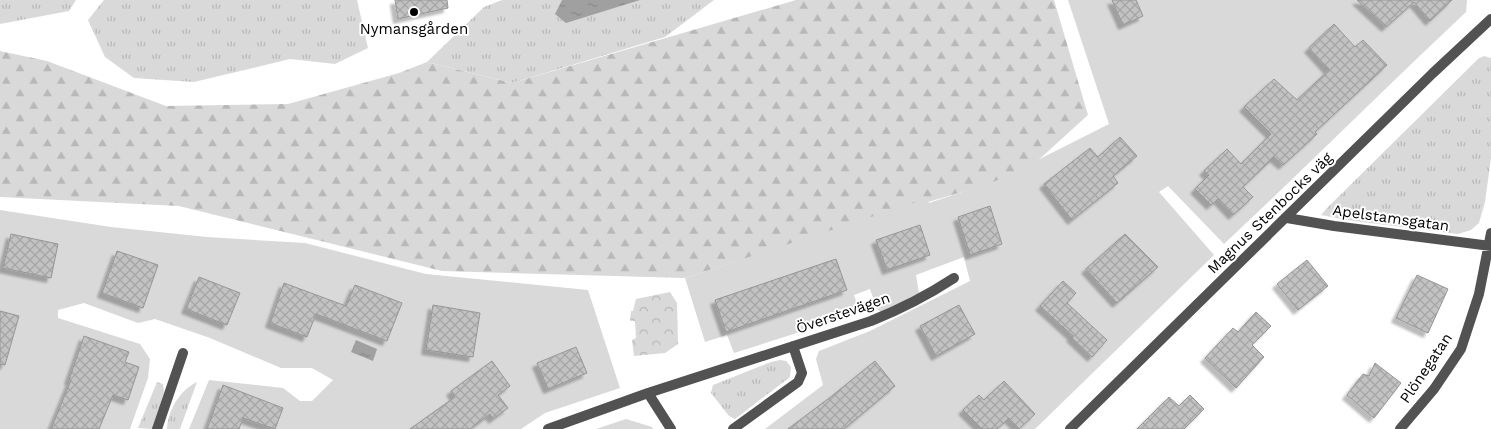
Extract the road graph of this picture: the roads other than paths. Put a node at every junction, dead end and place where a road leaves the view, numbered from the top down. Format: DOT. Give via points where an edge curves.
graph roads {
  1 [pos="1491,19"];
  2 [pos="1287,218"];
  3 [pos="1491,233"];
  4 [pos="1490,246"];
  5 [pos="954,278"];
  6 [pos="793,346"];
  7 [pos="183,353"];
  8 [pos="648,392"];
  9 [pos="157,429"];
  10 [pos="548,429"];
  11 [pos="671,429"];
  12 [pos="733,429"];
  13 [pos="1070,429"];
  14 [pos="1400,429"];
  1 -- 2 [label="street, Magnus Stenbocks väg"];
  2 -- 4 [label="street, Apelstamsgatan"];
  2 -- 13 [label="street, Magnus Stenbocks väg"];
  3 -- 4 [label="street, Plönegatan"];
  4 -- 14 [label="street, Plönegatan" via="1461,349 1434,389"];
  5 -- 6 [label="street, Överstevägen" via="932,293 880,318"];
  6 -- 8 [label="street, Överstevägen"];
  6 -- 12 [label="street, Överstevägen" via="802,373 798,382"];
  7 -- 9 [label="street"];
  8 -- 10 [label="street, Överstevägen"];
  8 -- 11 [label="street"];
}
